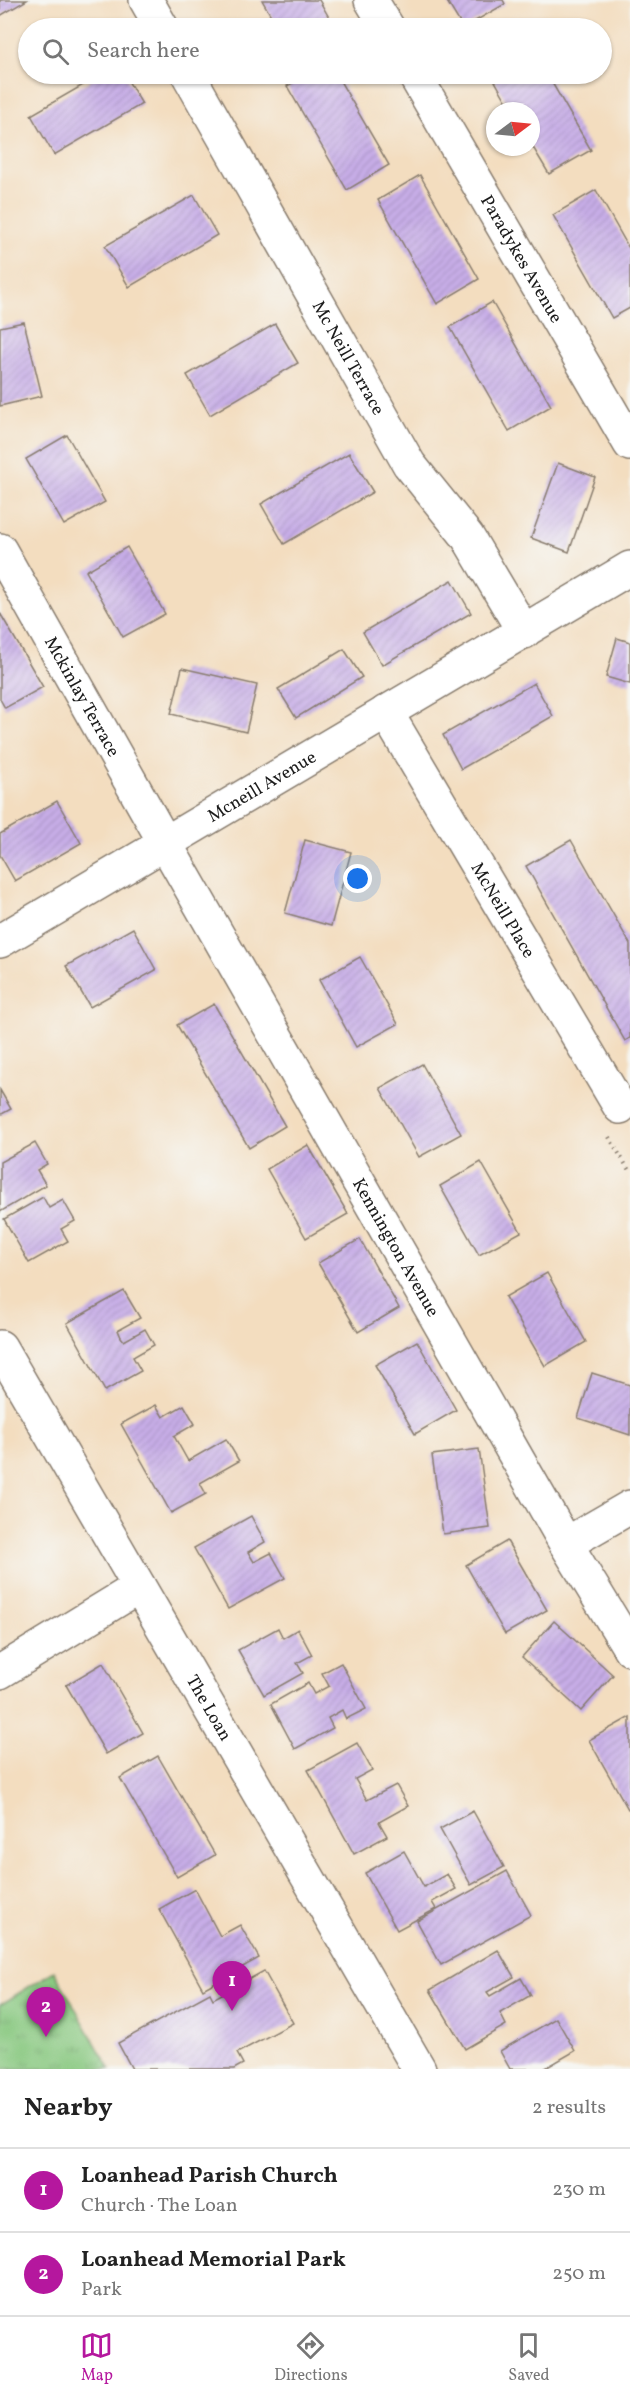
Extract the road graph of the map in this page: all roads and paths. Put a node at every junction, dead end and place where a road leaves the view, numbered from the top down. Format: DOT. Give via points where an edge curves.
graph roads {
  1 [pos="146,0"];
  2 [pos="371,0"];
  3 [pos="156,18"];
  4 [pos="382,18"];
  5 [pos="194,84"];
  6 [pos="420,84"];
  7 [pos="630,444"];
  8 [pos="0,550"];
  9 [pos="630,568"];
  10 [pos="524,632"];
  11 [pos="386,712"];
  12 [pos="165,843"];
  13 [pos="0,941"];
  14 [pos="620,1107"];
  15 [pos="0,1347"];
  16 [pos="630,1507"];
  17 [pos="566,1544"];
  18 [pos="139,1587"];
  19 [pos="630,1650"];
  20 [pos="0,1672"];
  21 [pos="419,2069"];
  1 -- 3 [label="street"];
  2 -- 4 [label="street"];
  5 -- 10 [label="street, Mc Neill Terrace" via="409,464 467,536"];
  6 -- 7 [label="street, Paradykes Avenue"];
  8 -- 12 [label="street, Mckinlay Terrace"];
  9 -- 10 [label="street"];
  10 -- 11 [label="street, Mcneill Avenue"];
  11 -- 12 [label="street, Mcneill Avenue"];
  11 -- 14 [label="street, McNeill Place"];
  12 -- 13 [label="street, Mcneill Avenue"];
  12 -- 17 [label="street, Kennington Avenue"];
  15 -- 18 [label="street, The Loan"];
  16 -- 17 [label="street"];
  17 -- 19 [label="street, Kennington Avenue"];
  18 -- 20 [label="street"];
  18 -- 21 [label="street, The Loan"];
}
